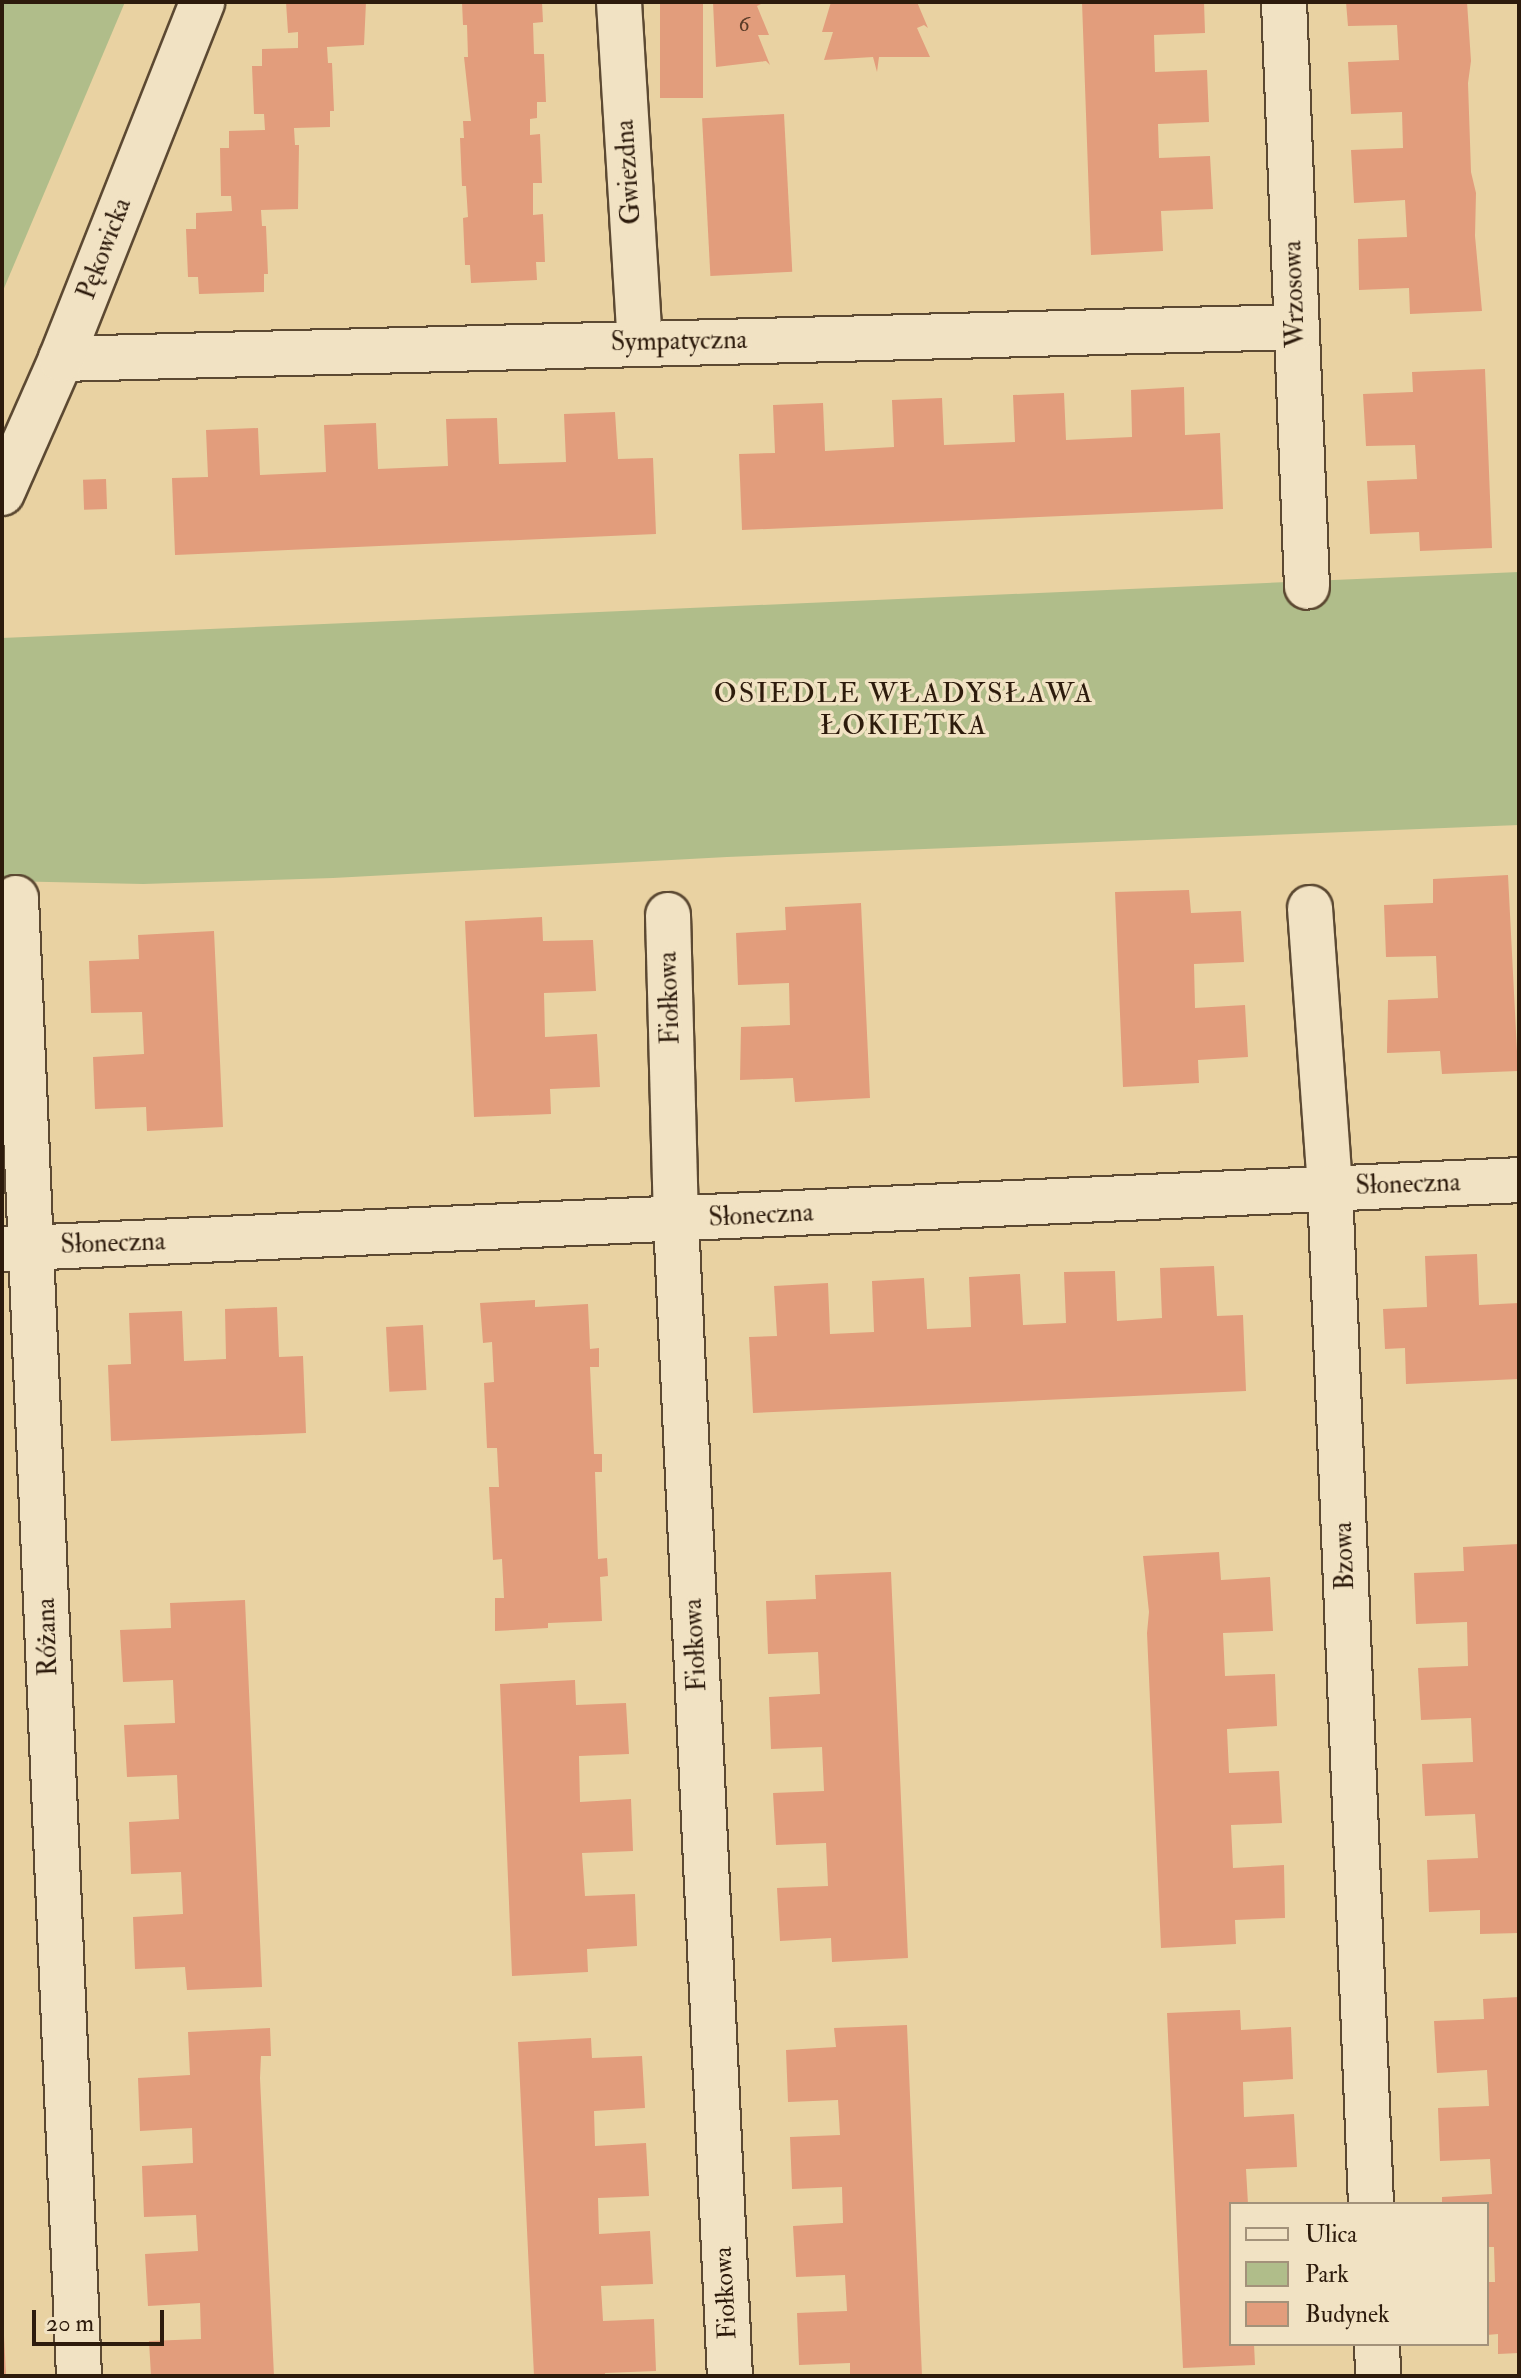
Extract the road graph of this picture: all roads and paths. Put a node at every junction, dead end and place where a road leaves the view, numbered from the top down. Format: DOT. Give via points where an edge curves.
graph roads {
  1 [pos="202,2"];
  2 [pos="619,2"];
  3 [pos="1284,2"];
  4 [pos="1296,327"];
  5 [pos="640,342"];
  6 [pos="61,359"];
  7 [pos="2,493"];
  8 [pos="1307,587"];
  9 [pos="16,898"];
  10 [pos="1310,908"];
  11 [pos="668,915"];
  12 [pos="1519,1180"];
  13 [pos="1330,1188"];
  14 [pos="676,1220"];
  15 [pos="17,1248"];
  16 [pos="1371,2202"];
  17 [pos="1377,2346"];
  18 [pos="79,2376"];
  19 [pos="730,2376"];
  20 [pos="1378,2376"];
  1 -- 6 [label="street, Pękowicka"];
  2 -- 5 [label="street, Gwiezdna"];
  3 -- 4 [label="street, Wrzosowa"];
  4 -- 5 [label="street, Sympatyczna"];
  4 -- 8 [label="street, Wrzosowa"];
  5 -- 6 [label="street, Sympatyczna"];
  6 -- 7 [label="street, Pękowicka"];
  9 -- 15 [label="street, Różana"];
  10 -- 13 [label="street, Bzowa"];
  11 -- 14 [label="street, Fiołkowa"];
  12 -- 13 [label="street, Słoneczna"];
  13 -- 14 [label="street, Słoneczna"];
  13 -- 16 [label="street, Bzowa"];
  14 -- 15 [label="street, Słoneczna"];
  14 -- 19 [label="street, Fiołkowa"];
  15 -- 18 [label="street, Różana"];
  17 -- 20 [label="street"];
}
